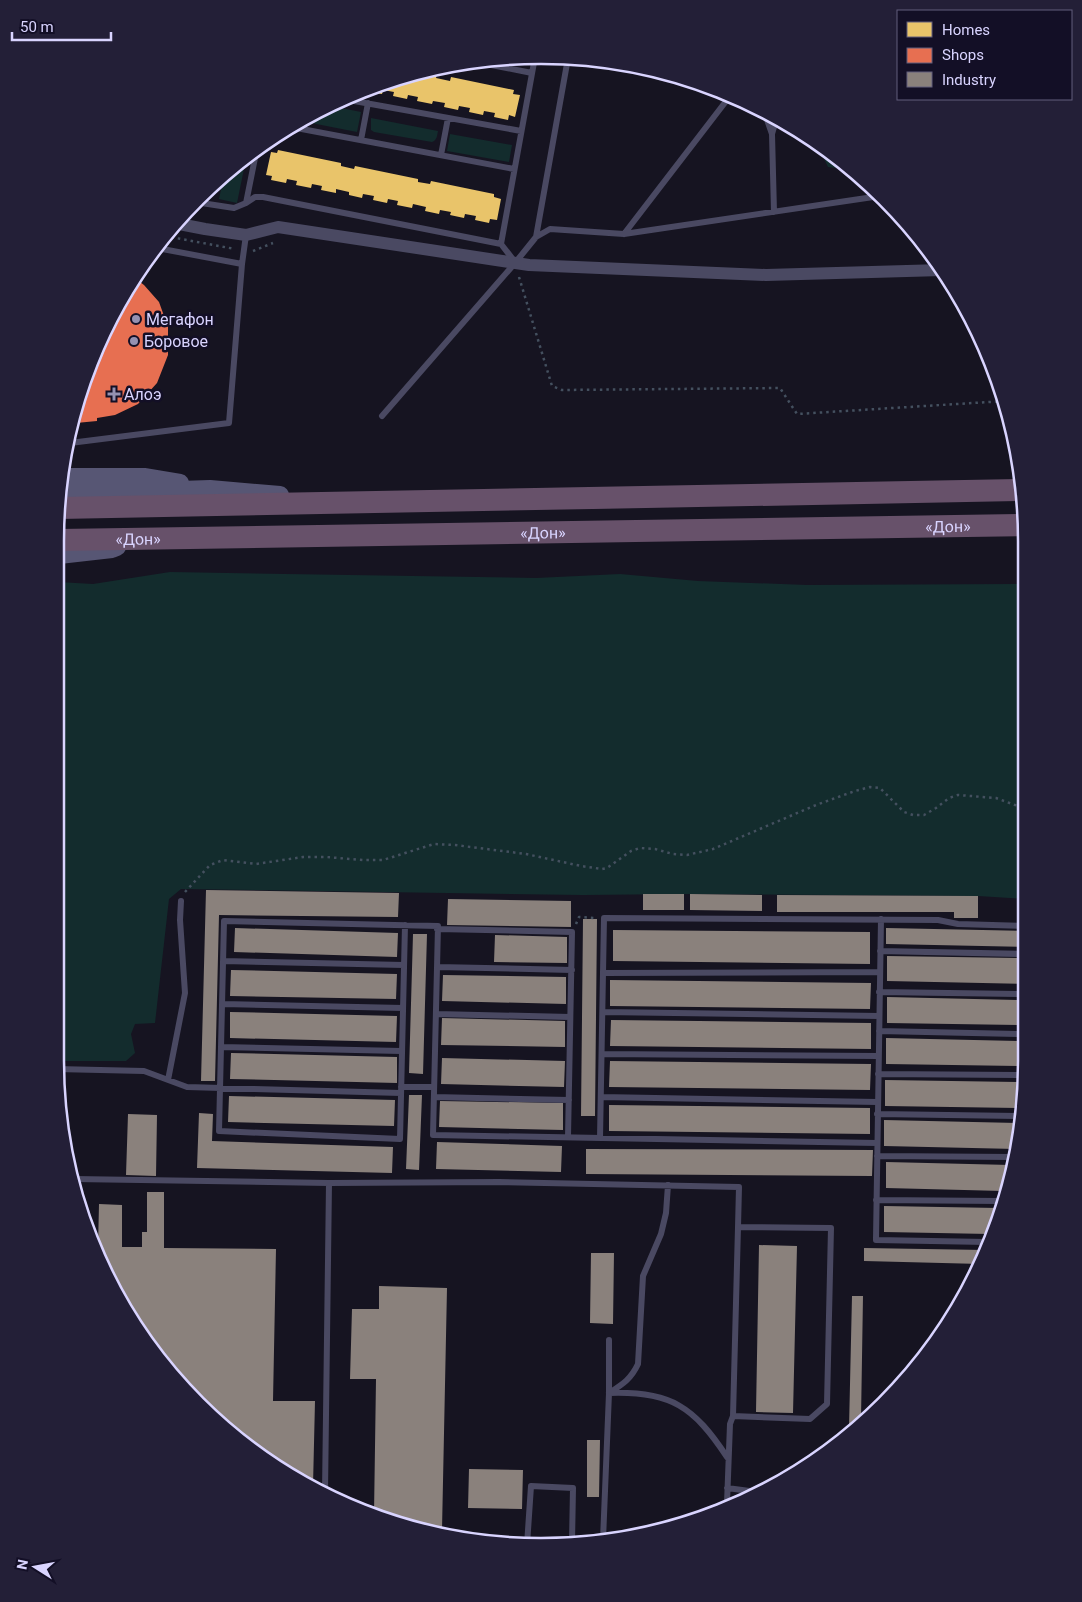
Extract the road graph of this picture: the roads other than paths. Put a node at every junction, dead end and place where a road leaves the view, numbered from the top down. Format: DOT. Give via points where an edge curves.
graph roads {
  1 [pos="534,64"];
  2 [pos="567,65"];
  3 [pos="497,66"];
  4 [pos="532,73"];
  5 [pos="356,101"];
  6 [pos="726,101"];
  7 [pos="368,103"];
  8 [pos="448,118"];
  9 [pos="768,121"];
  10 [pos="775,125"];
  11 [pos="301,129"];
  12 [pos="521,131"];
  13 [pos="772,134"];
  14 [pos="361,140"];
  15 [pos="441,155"];
  16 [pos="255,159"];
  17 [pos="514,169"];
  18 [pos="871,197"];
  19 [pos="205,203"];
  20 [pos="246,203"];
  21 [pos="774,212"];
  22 [pos="183,225"];
  23 [pos="246,234"];
  24 [pos="624,234"];
  25 [pos="536,237"];
  26 [pos="501,244"];
  27 [pos="163,249"];
  28 [pos="515,263"];
  29 [pos="242,264"];
  30 [pos="934,270"];
  31 [pos="382,416"];
  32 [pos="74,442"];
  33 [pos="68,477"];
  34 [pos="210,489"];
  35 [pos="1015,490"];
  36 [pos="67,494"];
  37 [pos="328,502"];
  38 [pos="65,508"];
  39 [pos="1017,525"];
  40 [pos="136,538"];
  41 [pos="64,540"];
  42 [pos="64,554"];
  43 [pos="181,901"];
  44 [pos="881,919"];
  45 [pos="405,926"];
  46 [pos="1018,926"];
  47 [pos="438,929"];
  48 [pos="880,952"];
  49 [pos="1018,954"];
  50 [pos="223,961"];
  51 [pos="404,966"];
  52 [pos="437,967"];
  53 [pos="572,970"];
  54 [pos="880,972"];
  55 [pos="604,973"];
  56 [pos="879,992"];
  57 [pos="1018,994"];
  58 [pos="222,1004"];
  59 [pos="403,1008"];
  60 [pos="603,1012"];
  61 [pos="436,1014"];
  62 [pos="879,1016"];
  63 [pos="570,1017"];
  64 [pos="879,1031"];
  65 [pos="1018,1034"];
  66 [pos="222,1047"];
  67 [pos="401,1051"];
  68 [pos="602,1054"];
  69 [pos="878,1056"];
  70 [pos="64,1069"];
  71 [pos="878,1074"];
  72 [pos="1018,1076"];
  73 [pos="168,1080"];
  74 [pos="434,1087"];
  75 [pos="221,1088"];
  76 [pos="401,1090"];
  77 [pos="601,1096"];
  78 [pos="434,1097"];
  79 [pos="569,1100"];
  80 [pos="877,1102"];
  81 [pos="877,1114"];
  82 [pos="1015,1116"];
  83 [pos="568,1137"];
  84 [pos="600,1138"];
  85 [pos="877,1143"];
  86 [pos="877,1156"];
  87 [pos="1008,1157"];
  88 [pos="79,1179"];
  89 [pos="329,1183"];
  90 [pos="668,1186"];
  91 [pos="876,1200"];
  92 [pos="997,1201"];
  93 [pos="738,1226"];
  94 [pos="983,1242"];
  95 [pos="609,1340"];
  96 [pos="609,1393"];
  97 [pos="733,1416"];
  98 [pos="728,1457"];
  99 [pos="325,1486"];
  100 [pos="727,1488"];
  101 [pos="748,1491"];
  102 [pos="727,1501"];
  103 [pos="603,1534"];
  104 [pos="572,1537"];
  105 [pos="527,1538"];
  1 -- 4 [label="lane"];
  2 -- 25 [label="lane"];
  3 -- 4 [label="lane"];
  4 -- 12 [label="lane"];
  5 -- 7 [label="lane"];
  6 -- 24 [label="lane"];
  7 -- 8 [label="lane"];
  7 -- 14 [label="lane"];
  8 -- 12 [label="lane"];
  8 -- 15 [label="lane"];
  9 -- 13 [label="lane"];
  10 -- 13 [label="lane"];
  11 -- 14 [label="lane"];
  12 -- 17 [label="lane"];
  13 -- 21 [label="lane"];
  14 -- 15 [label="lane"];
  15 -- 17 [label="lane"];
  16 -- 20 [label="lane"];
  17 -- 26 [label="lane"];
  18 -- 21 [label="lane"];
  19 -- 20 [label="lane" via="234,208"];
  20 -- 26 [label="lane" via="263,197"];
  21 -- 24 [label="lane"];
  22 -- 23 [label="street"];
  23 -- 28 [label="street" via="278,227"];
  23 -- 29 [label="lane"];
  24 -- 25 [label="lane" via="550,230"];
  25 -- 28 [label="lane"];
  26 -- 28 [label="lane"];
  27 -- 29 [label="lane"];
  28 -- 30 [label="street" via="766,275"];
  28 -- 31 [label="lane"];
  29 -- 32 [label="lane" via="229,423"];
  33 -- 34 [label="street" via="144,476"];
  34 -- 36 [label="street"];
  34 -- 37 [label="street"];
  35 -- 37 [label="highway, «Дон»"];
  37 -- 38 [label="highway, «Дон»"];
  39 -- 40 [label="highway, «Дон»"];
  40 -- 41 [label="highway, «Дон»"];
  40 -- 42 [label="street" via="112,549"];
  43 -- 73 [label="lane" via="185,993"];
  44 -- 46 [label="lane"];
  44 -- 48 [label="lane"];
  44 -- 55 [label="lane" via="604,918"];
  45 -- 47 [label="lane" via="438,926"];
  45 -- 50 [label="lane" via="224,921"];
  45 -- 51 [label="lane"];
  47 -- 52 [label="lane"];
  47 -- 53 [label="lane" via="572,932"];
  48 -- 49 [label="lane"];
  48 -- 54 [label="lane"];
  50 -- 51 [label="lane"];
  50 -- 58 [label="lane"];
  51 -- 59 [label="lane"];
  52 -- 53 [label="lane"];
  52 -- 61 [label="lane"];
  53 -- 63 [label="lane"];
  54 -- 55 [label="lane"];
  54 -- 56 [label="lane"];
  55 -- 60 [label="lane"];
  56 -- 57 [label="lane"];
  56 -- 62 [label="lane"];
  58 -- 59 [label="lane"];
  58 -- 66 [label="lane"];
  59 -- 67 [label="lane"];
  60 -- 62 [label="lane"];
  60 -- 68 [label="lane"];
  61 -- 63 [label="lane"];
  61 -- 74 [label="lane"];
  62 -- 64 [label="lane"];
  63 -- 79 [label="lane"];
  64 -- 65 [label="lane"];
  64 -- 69 [label="lane"];
  66 -- 67 [label="lane"];
  66 -- 75 [label="lane"];
  67 -- 76 [label="lane"];
  68 -- 69 [label="lane"];
  68 -- 77 [label="lane"];
  69 -- 71 [label="lane"];
  70 -- 73 [label="lane" via="144,1071"];
  71 -- 72 [label="lane"];
  71 -- 80 [label="lane"];
  73 -- 75 [label="lane" via="187,1087"];
  74 -- 76 [label="lane"];
  74 -- 78 [label="lane"];
  75 -- 76 [label="lane"];
  75 -- 76 [label="lane" via="219,1131 400,1139"];
  77 -- 80 [label="lane"];
  77 -- 84 [label="lane"];
  78 -- 79 [label="lane"];
  78 -- 83 [label="lane" via="434,1134"];
  79 -- 83 [label="lane"];
  80 -- 81 [label="lane"];
  81 -- 82 [label="lane"];
  81 -- 85 [label="lane"];
  83 -- 84 [label="lane"];
  84 -- 85 [label="lane"];
  85 -- 86 [label="lane"];
  86 -- 87 [label="lane"];
  86 -- 91 [label="lane"];
  88 -- 89 [label="lane"];
  89 -- 90 [label="lane" via="499,1182"];
  89 -- 99 [label="lane"];
  90 -- 93 [label="lane" via="739,1187"];
  90 -- 96 [label="lane" via="661,1234 643,1276 638,1364 629,1379"];
  91 -- 92 [label="lane"];
  91 -- 94 [label="lane" via="876,1240"];
  93 -- 97 [label="lane"];
  93 -- 97 [label="lane" via="831,1228 827,1404 810,1419"];
  95 -- 96 [label="lane"];
  96 -- 98 [label="lane" via="631,1392 673,1401 695,1415"];
  96 -- 103 [label="lane"];
  97 -- 98 [label="lane"];
  98 -- 100 [label="lane"];
  100 -- 101 [label="lane"];
  100 -- 102 [label="lane"];
  104 -- 105 [label="lane" via="574,1488 531,1486"];
}
